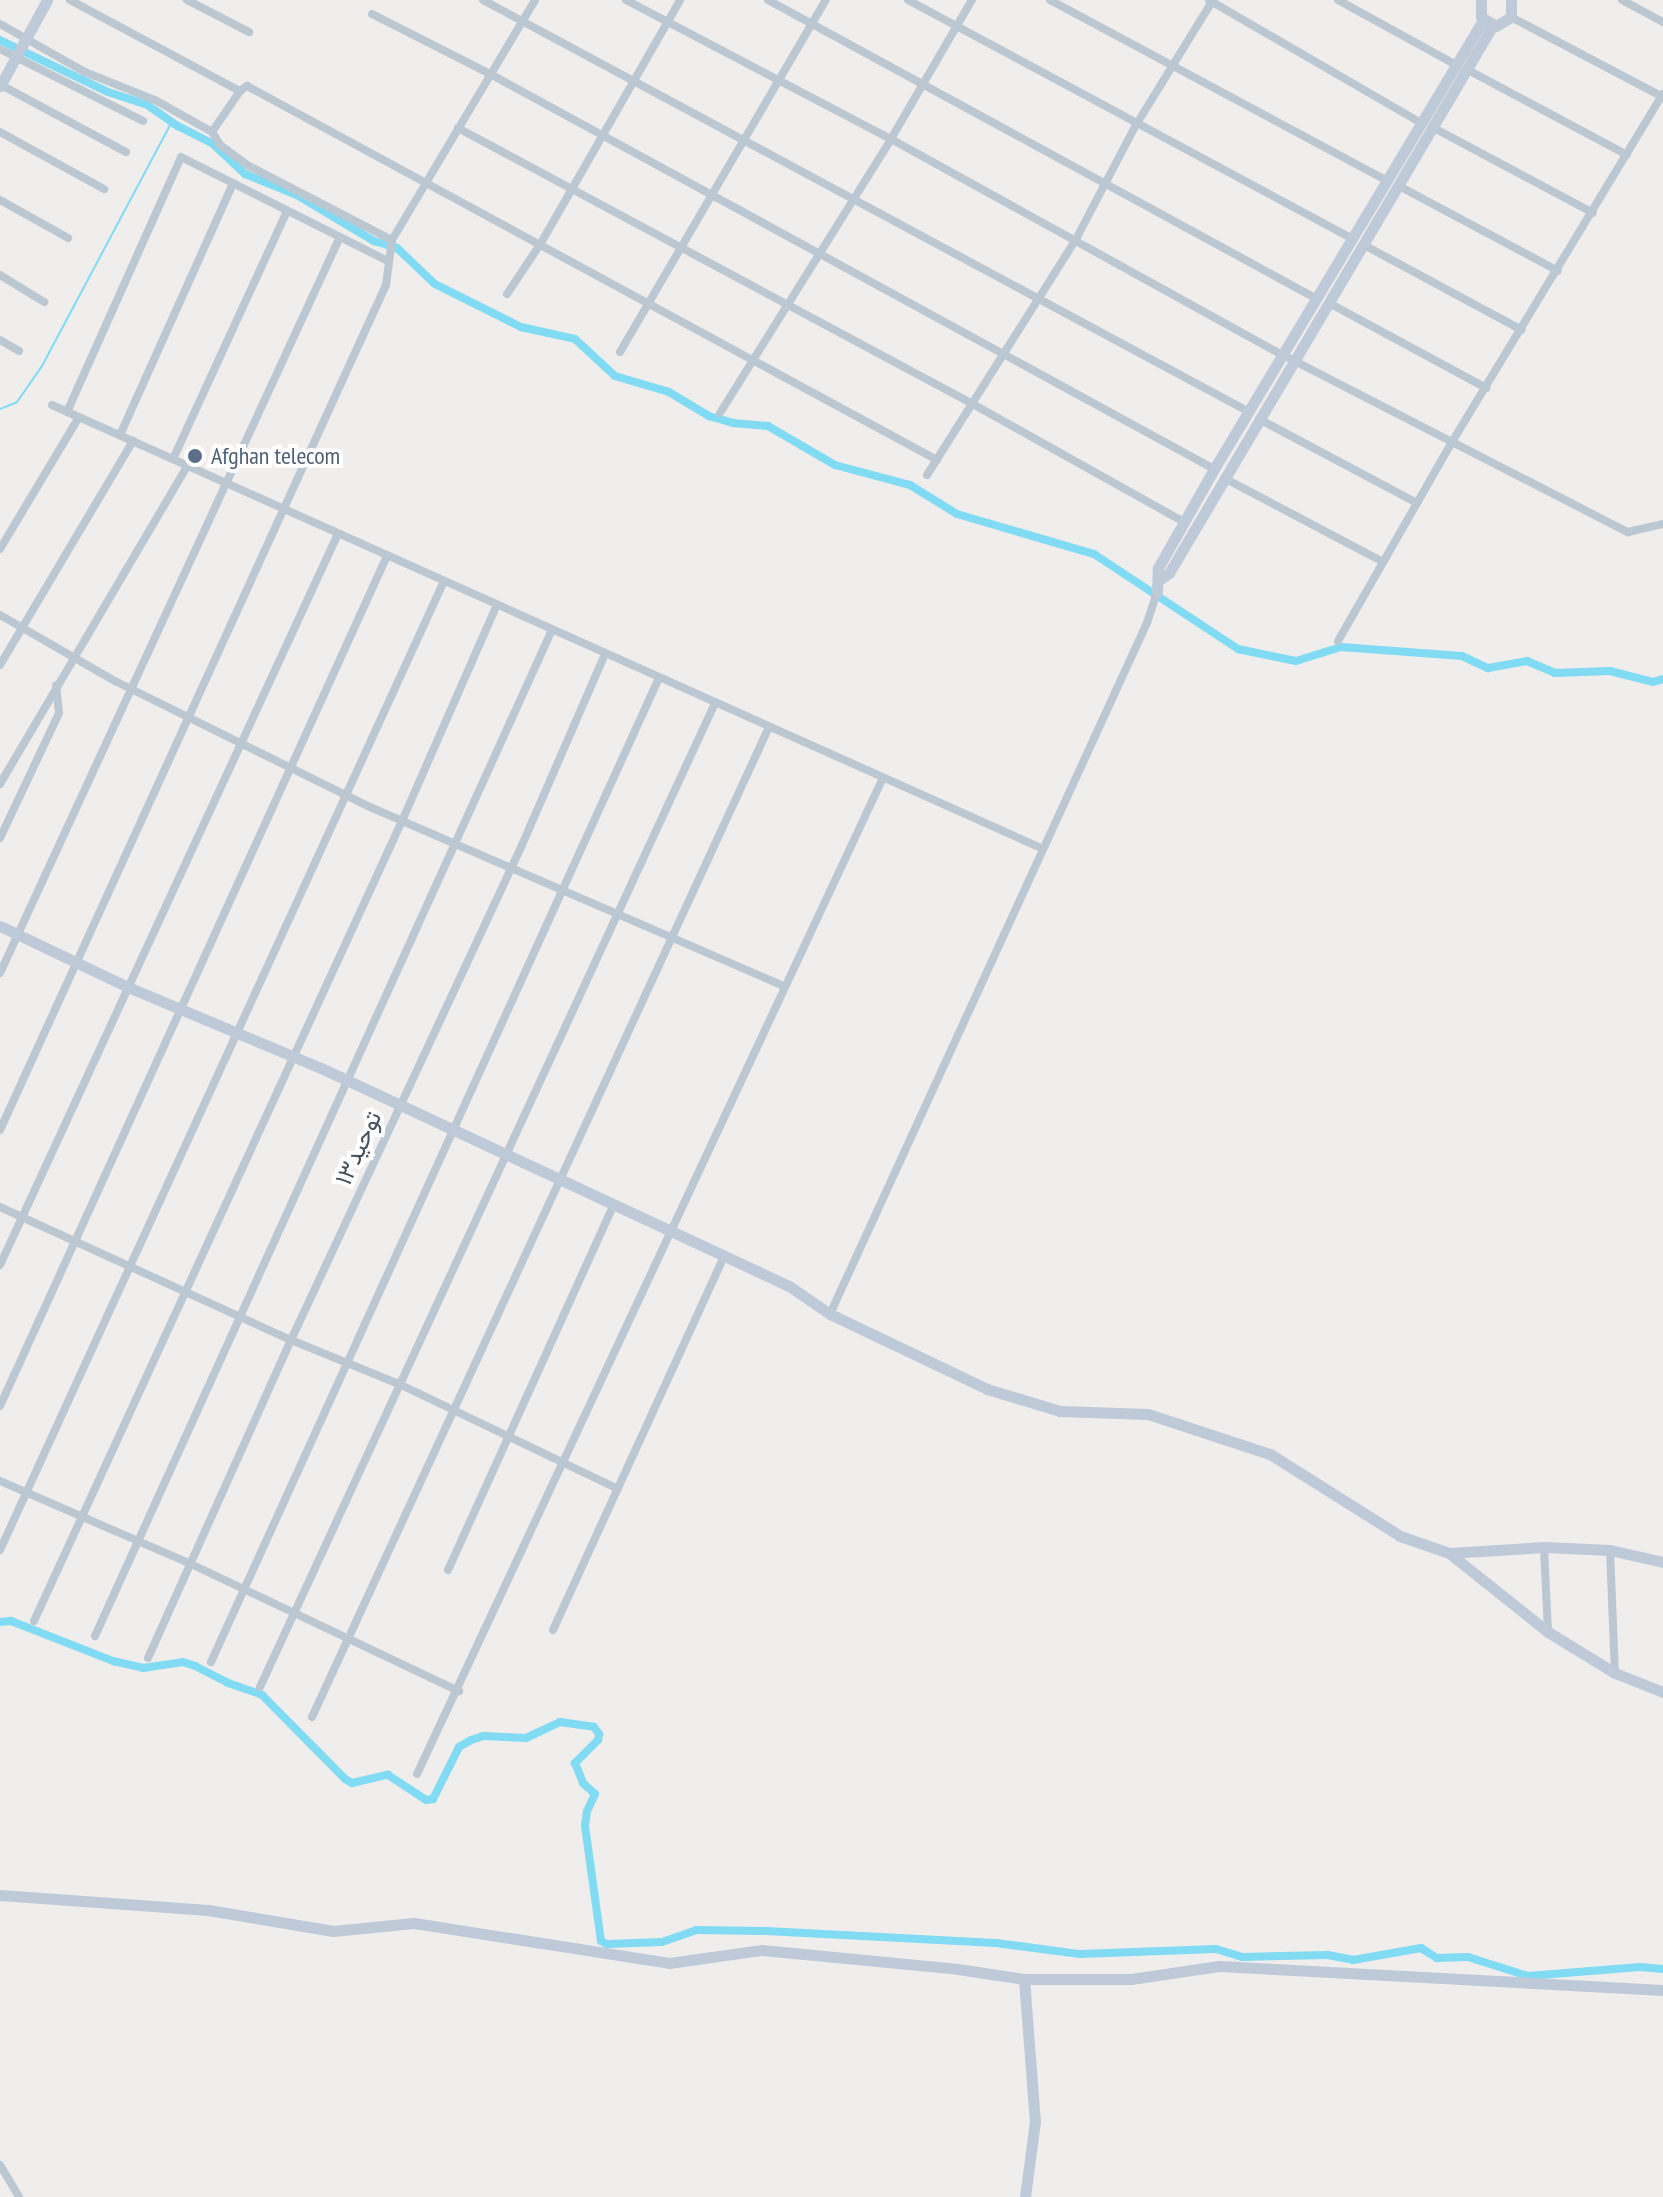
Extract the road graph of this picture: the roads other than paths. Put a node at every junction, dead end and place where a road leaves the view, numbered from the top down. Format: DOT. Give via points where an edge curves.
graph roads {
  1 [pos="47,0"];
  2 [pos="70,0"];
  3 [pos="187,0"];
  4 [pos="483,0"];
  5 [pos="535,0"];
  6 [pos="626,0"];
  7 [pos="680,0"];
  8 [pos="768,0"];
  9 [pos="826,0"];
  10 [pos="908,0"];
  11 [pos="972,0"];
  12 [pos="1050,0"];
  13 [pos="1338,0"];
  14 [pos="1481,0"];
  15 [pos="1511,0"];
  16 [pos="1622,0"];
  17 [pos="1211,1"];
  18 [pos="372,14"];
  19 [pos="1511,17"];
  20 [pos="522,21"];
  21 [pos="668,22"];
  22 [pos="1488,22"];
  23 [pos="1663,22"];
  24 [pos="0,24"];
  25 [pos="811,24"];
  26 [pos="955,26"];
  27 [pos="249,32"];
  28 [pos="24,40"];
  29 [pos="0,49"];
  30 [pos="17,56"];
  31 [pos="1174,67"];
  32 [pos="1462,68"];
  33 [pos="4,69"];
  34 [pos="492,75"];
  35 [pos="780,80"];
  36 [pos="633,82"];
  37 [pos="920,85"];
  38 [pos="0,86"];
  39 [pos="240,91"];
  40 [pos="1663,95"];
  41 [pos="143,121"];
  42 [pos="1136,125"];
  43 [pos="1429,126"];
  44 [pos="458,128"];
  45 [pos="0,132"];
  46 [pos="212,132"];
  47 [pos="602,136"];
  48 [pos="891,139"];
  49 [pos="742,141"];
  50 [pos="126,152"];
  51 [pos="1627,155"];
  52 [pos="428,182"];
  53 [pos="1105,182"];
  54 [pos="233,183"];
  55 [pos="1394,183"];
  56 [pos="104,189"];
  57 [pos="571,189"];
  58 [pos="712,197"];
  59 [pos="853,199"];
  60 [pos="0,200"];
  61 [pos="287,211"];
  62 [pos="1593,213"];
  63 [pos="68,238"];
  64 [pos="339,239"];
  65 [pos="392,240"];
  66 [pos="1075,241"];
  67 [pos="1359,242"];
  68 [pos="541,243"];
  69 [pos="680,248"];
  70 [pos="821,254"];
  71 [pos="388,261"];
  72 [pos="1558,271"];
  73 [pos="0,275"];
  74 [pos="507,294"];
  75 [pos="1037,299"];
  76 [pos="650,301"];
  77 [pos="1323,301"];
  78 [pos="44,302"];
  79 [pos="787,303"];
  80 [pos="1522,330"];
  81 [pos="0,340"];
  82 [pos="19,351"];
  83 [pos="620,352"];
  84 [pos="1005,353"];
  85 [pos="1289,358"];
  86 [pos="753,360"];
  87 [pos="1486,388"];
  88 [pos="971,403"];
  89 [pos="52,405"];
  90 [pos="67,412"];
  91 [pos="720,413"];
  92 [pos="1254,416"];
  93 [pos="79,417"];
  94 [pos="120,435"];
  95 [pos="133,441"];
  96 [pos="1452,442"];
  97 [pos="173,459"];
  98 [pos="937,460"];
  99 [pos="187,466"];
  100 [pos="1214,469"];
  101 [pos="927,475"];
  102 [pos="1224,478"];
  103 [pos="226,483"];
  104 [pos="1417,503"];
  105 [pos="282,508"];
  106 [pos="1184,522"];
  107 [pos="1663,524"];
  108 [pos="338,534"];
  109 [pos="0,549"];
  110 [pos="387,556"];
  111 [pos="1383,562"];
  112 [pos="444,581"];
  113 [pos="1158,586"];
  114 [pos="497,605"];
  115 [pos="0,615"];
  116 [pos="21,628"];
  117 [pos="552,630"];
  118 [pos="1338,641"];
  119 [pos="605,654"];
  120 [pos="71,658"];
  121 [pos="0,665"];
  122 [pos="659,678"];
  123 [pos="56,685"];
  124 [pos="133,690"];
  125 [pos="715,703"];
  126 [pos="186,716"];
  127 [pos="769,727"];
  128 [pos="238,744"];
  129 [pos="292,770"];
  130 [pos="883,778"];
  131 [pos="0,784"];
  132 [pos="346,796"];
  133 [pos="402,821"];
  134 [pos="0,838"];
  135 [pos="455,842"];
  136 [pos="1043,849"];
  137 [pos="511,866"];
  138 [pos="563,889"];
  139 [pos="618,913"];
  140 [pos="0,926"];
  141 [pos="17,935"];
  142 [pos="671,935"];
  143 [pos="75,962"];
  144 [pos="0,973"];
  145 [pos="784,986"];
  146 [pos="128,987"];
  147 [pos="182,1011"];
  148 [pos="237,1033"];
  149 [pos="294,1056"];
  150 [pos="346,1080"];
  151 [pos="400,1105"];
  152 [pos="0,1130"];
  153 [pos="454,1130"];
  154 [pos="507,1154"];
  155 [pos="559,1179"];
  156 [pos="614,1204"];
  157 [pos="0,1207"];
  158 [pos="21,1218"];
  159 [pos="672,1231"];
  160 [pos="74,1239"];
  161 [pos="724,1256"];
  162 [pos="0,1265"];
  163 [pos="130,1266"];
  164 [pos="184,1291"];
  165 [pos="830,1314"];
  166 [pos="241,1315"];
  167 [pos="291,1340"];
  168 [pos="346,1362"];
  169 [pos="399,1384"];
  170 [pos="0,1406"];
  171 [pos="454,1410"];
  172 [pos="508,1436"];
  173 [pos="564,1463"];
  174 [pos="0,1481"];
  175 [pos="618,1489"];
  176 [pos="26,1493"];
  177 [pos="81,1519"];
  178 [pos="137,1542"];
  179 [pos="1544,1547"];
  180 [pos="0,1550"];
  181 [pos="1610,1550"];
  182 [pos="1449,1553"];
  183 [pos="1663,1562"];
  184 [pos="191,1564"];
  185 [pos="448,1570"];
  186 [pos="243,1590"];
  187 [pos="295,1614"];
  188 [pos="34,1621"];
  189 [pos="553,1630"];
  190 [pos="1548,1632"];
  191 [pos="95,1636"];
  192 [pos="349,1640"];
  193 [pos="148,1658"];
  194 [pos="211,1662"];
  195 [pos="1615,1673"];
  196 [pos="260,1687"];
  197 [pos="459,1691"];
  198 [pos="1663,1692"];
  199 [pos="312,1717"];
  200 [pos="417,1774"];
  201 [pos="0,1895"];
  202 [pos="1024,1979"];
  203 [pos="1663,1990"];
  204 [pos="0,2165"];
  205 [pos="19,2197"];
  206 [pos="1025,2197"];
  1 -- 28 [label="street"];
  2 -- 39 [label="street"];
  3 -- 27 [label="street"];
  4 -- 20 [label="street"];
  5 -- 20 [label="street"];
  6 -- 21 [label="street"];
  7 -- 21 [label="street"];
  8 -- 25 [label="street"];
  9 -- 25 [label="street"];
  10 -- 26 [label="street"];
  11 -- 26 [label="street"];
  12 -- 31 [label="street"];
  13 -- 32 [label="street"];
  14 -- 22 [label="street" via="1479,12"];
  15 -- 19 [label="street"];
  16 -- 23 [label="street"];
  17 -- 31 [label="street"];
  17 -- 43 [label="street"];
  18 -- 34 [label="street"];
  19 -- 22 [label="street" via="1502,24"];
  19 -- 40 [label="street"];
  20 -- 34 [label="street"];
  20 -- 36 [label="street"];
  21 -- 35 [label="street"];
  21 -- 36 [label="street"];
  22 -- 32 [label="street"];
  24 -- 28 [label="street"];
  25 -- 35 [label="street"];
  25 -- 37 [label="street"];
  26 -- 37 [label="street"];
  26 -- 42 [label="street"];
  28 -- 30 [label="street"];
  28 -- 46 [label="street"];
  29 -- 30 [label="street"];
  30 -- 33 [label="street"];
  30 -- 41 [label="street"];
  31 -- 42 [label="street"];
  31 -- 55 [label="street"];
  32 -- 43 [label="street"];
  32 -- 51 [label="street"];
  33 -- 38 [label="street"];
  34 -- 44 [label="street"];
  34 -- 47 [label="street"];
  35 -- 48 [label="street"];
  35 -- 49 [label="street"];
  36 -- 47 [label="street"];
  36 -- 49 [label="street"];
  37 -- 48 [label="street"];
  37 -- 53 [label="street"];
  38 -- 50 [label="street"];
  39 -- 46 [label="street"];
  39 -- 52 [label="street" via="247,86"];
  40 -- 51 [label="street"];
  42 -- 53 [label="street"];
  42 -- 67 [label="street"];
  43 -- 55 [label="street"];
  43 -- 62 [label="street"];
  44 -- 52 [label="street"];
  44 -- 57 [label="street"];
  45 -- 56 [label="street"];
  46 -- 65 [label="street" via="222,147 249,166"];
  47 -- 57 [label="street"];
  47 -- 58 [label="street"];
  48 -- 59 [label="street"];
  48 -- 66 [label="street"];
  49 -- 58 [label="street"];
  49 -- 59 [label="street"];
  51 -- 62 [label="street"];
  52 -- 65 [label="street"];
  52 -- 68 [label="street"];
  53 -- 66 [label="street"];
  53 -- 77 [label="street"];
  54 -- 61 [label="street"];
  54 -- 90 [label="street" via="185,156 179,158"];
  54 -- 94 [label="street"];
  55 -- 67 [label="street"];
  55 -- 72 [label="street"];
  57 -- 68 [label="street"];
  57 -- 69 [label="street"];
  58 -- 69 [label="street"];
  58 -- 70 [label="street"];
  59 -- 70 [label="street"];
  59 -- 75 [label="street"];
  60 -- 63 [label="street"];
  61 -- 64 [label="street"];
  61 -- 97 [label="street"];
  62 -- 72 [label="street"];
  64 -- 71 [label="street"];
  64 -- 103 [label="street"];
  65 -- 71 [label="street"];
  66 -- 75 [label="street"];
  66 -- 85 [label="street"];
  67 -- 77 [label="street"];
  67 -- 80 [label="street"];
  68 -- 74 [label="street"];
  68 -- 76 [label="street"];
  69 -- 76 [label="street"];
  69 -- 79 [label="street"];
  70 -- 79 [label="street"];
  70 -- 84 [label="street"];
  71 -- 105 [label="street" via="386,285"];
  72 -- 80 [label="street"];
  73 -- 78 [label="street"];
  75 -- 84 [label="street"];
  75 -- 92 [label="street"];
  76 -- 83 [label="street"];
  76 -- 86 [label="street"];
  77 -- 85 [label="street"];
  77 -- 87 [label="street"];
  79 -- 86 [label="street"];
  79 -- 88 [label="street"];
  80 -- 87 [label="street"];
  81 -- 82 [label="street"];
  84 -- 88 [label="street"];
  84 -- 100 [label="street"];
  85 -- 92 [label="street"];
  85 -- 96 [label="street"];
  86 -- 91 [label="street"];
  86 -- 98 [label="street"];
  87 -- 96 [label="street"];
  88 -- 98 [label="street"];
  88 -- 106 [label="street"];
  89 -- 90 [label="street"];
  90 -- 93 [label="street"];
  92 -- 100 [label="street"];
  92 -- 102 [label="street"];
  92 -- 104 [label="street"];
  93 -- 94 [label="street"];
  93 -- 109 [label="street"];
  94 -- 95 [label="street"];
  95 -- 97 [label="street"];
  95 -- 116 [label="street"];
  96 -- 104 [label="street"];
  96 -- 107 [label="street" via="1628,532"];
  97 -- 99 [label="street"];
  98 -- 101 [label="street"];
  99 -- 103 [label="street"];
  99 -- 120 [label="street"];
  100 -- 106 [label="street"];
  102 -- 111 [label="street"];
  102 -- 113 [label="street"];
  103 -- 105 [label="street"];
  103 -- 124 [label="street"];
  104 -- 111 [label="street"];
  105 -- 108 [label="street"];
  105 -- 126 [label="street"];
  106 -- 113 [label="street" via="1158,568"];
  108 -- 110 [label="street"];
  108 -- 128 [label="street"];
  110 -- 112 [label="street"];
  110 -- 129 [label="street"];
  111 -- 118 [label="street"];
  112 -- 114 [label="street"];
  112 -- 132 [label="street"];
  113 -- 136 [label="street" via="1147,623"];
  114 -- 117 [label="street"];
  114 -- 133 [label="street"];
  115 -- 116 [label="street"];
  116 -- 120 [label="street"];
  116 -- 121 [label="street"];
  117 -- 119 [label="street"];
  117 -- 135 [label="street"];
  119 -- 122 [label="street"];
  119 -- 137 [label="street, توحید۱۳"];
  120 -- 123 [label="street"];
  120 -- 124 [label="street"];
  122 -- 125 [label="street"];
  122 -- 138 [label="street"];
  123 -- 131 [label="street"];
  123 -- 134 [label="street" via="59,713"];
  124 -- 126 [label="street"];
  124 -- 141 [label="street"];
  125 -- 127 [label="street"];
  125 -- 139 [label="street"];
  126 -- 128 [label="street"];
  126 -- 143 [label="street"];
  127 -- 130 [label="street"];
  127 -- 142 [label="street"];
  128 -- 129 [label="street"];
  128 -- 146 [label="street"];
  129 -- 132 [label="street"];
  129 -- 147 [label="street"];
  130 -- 136 [label="street"];
  130 -- 145 [label="street"];
  132 -- 133 [label="street"];
  132 -- 148 [label="street"];
  133 -- 135 [label="street"];
  133 -- 149 [label="street"];
  135 -- 137 [label="street"];
  135 -- 150 [label="street"];
  136 -- 165 [label="street"];
  137 -- 138 [label="street"];
  137 -- 151 [label="street, توحید۱۳"];
  138 -- 139 [label="street"];
  138 -- 153 [label="street"];
  139 -- 142 [label="street"];
  139 -- 154 [label="street"];
  140 -- 141 [label="street"];
  141 -- 143 [label="street"];
  141 -- 144 [label="street"];
  142 -- 145 [label="street"];
  142 -- 155 [label="street"];
  143 -- 146 [label="street"];
  143 -- 152 [label="street"];
  145 -- 159 [label="street"];
  146 -- 147 [label="street"];
  146 -- 158 [label="street"];
  147 -- 148 [label="street"];
  147 -- 160 [label="street"];
  148 -- 149 [label="street"];
  148 -- 163 [label="street"];
  149 -- 150 [label="street"];
  149 -- 164 [label="street"];
  150 -- 151 [label="street"];
  150 -- 166 [label="street"];
  151 -- 153 [label="street"];
  151 -- 167 [label="street, توحید۱۳"];
  153 -- 154 [label="street"];
  153 -- 168 [label="street"];
  154 -- 155 [label="street"];
  154 -- 169 [label="street"];
  155 -- 156 [label="street"];
  155 -- 171 [label="street"];
  156 -- 159 [label="street"];
  156 -- 172 [label="street"];
  157 -- 158 [label="street"];
  158 -- 160 [label="street"];
  158 -- 162 [label="street"];
  159 -- 161 [label="street"];
  159 -- 173 [label="street"];
  160 -- 163 [label="street"];
  160 -- 170 [label="street"];
  161 -- 165 [label="street" via="789,1286"];
  161 -- 175 [label="street"];
  163 -- 164 [label="street"];
  163 -- 176 [label="street"];
  164 -- 166 [label="street"];
  164 -- 177 [label="street"];
  165 -- 182 [label="street" via="987,1389 1060,1411 1148,1414 1270,1454 1400,1536"];
  166 -- 167 [label="street"];
  166 -- 178 [label="street"];
  167 -- 168 [label="street"];
  167 -- 184 [label="street, توحید۱۳"];
  168 -- 169 [label="street"];
  168 -- 186 [label="street"];
  169 -- 171 [label="street"];
  169 -- 187 [label="street"];
  171 -- 172 [label="street"];
  171 -- 192 [label="street"];
  172 -- 173 [label="street"];
  172 -- 185 [label="street"];
  173 -- 175 [label="street"];
  173 -- 197 [label="street"];
  174 -- 176 [label="street"];
  175 -- 189 [label="street"];
  176 -- 177 [label="street"];
  176 -- 180 [label="street"];
  177 -- 178 [label="street"];
  177 -- 188 [label="street"];
  178 -- 184 [label="street"];
  178 -- 191 [label="street"];
  179 -- 181 [label="street"];
  179 -- 182 [label="street"];
  179 -- 190 [label="street"];
  181 -- 183 [label="street"];
  181 -- 195 [label="street"];
  182 -- 190 [label="street"];
  184 -- 186 [label="street"];
  184 -- 193 [label="street, توحید۱۳"];
  186 -- 187 [label="street"];
  186 -- 194 [label="street"];
  187 -- 192 [label="street"];
  187 -- 196 [label="street"];
  190 -- 195 [label="street"];
  192 -- 197 [label="street"];
  192 -- 199 [label="street"];
  195 -- 198 [label="street"];
  197 -- 200 [label="street"];
  201 -- 202 [label="street" via="208,1910 333,1931 414,1923 669,1963 762,1950"];
  202 -- 203 [label="street" via="1131,1979 1219,1966"];
  202 -- 206 [label="street" via="1035,2121"];
  204 -- 205 [label="street"];
}
